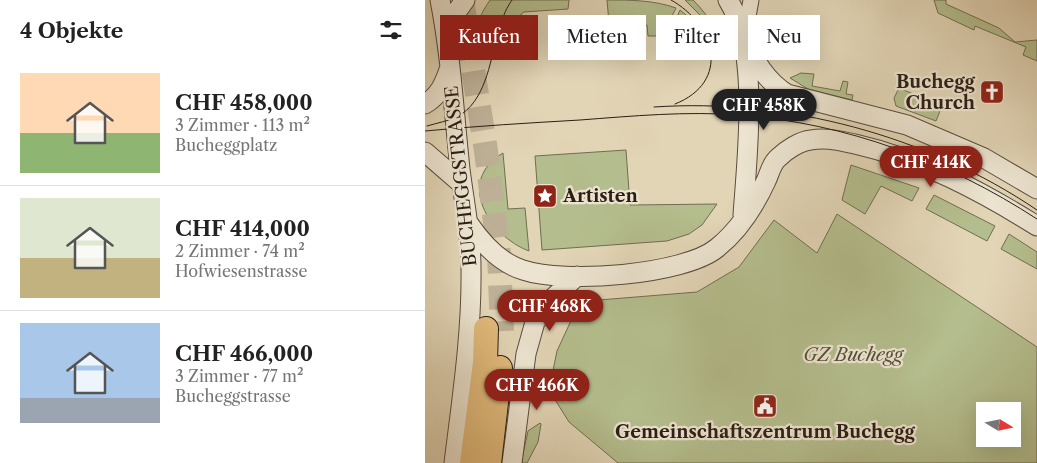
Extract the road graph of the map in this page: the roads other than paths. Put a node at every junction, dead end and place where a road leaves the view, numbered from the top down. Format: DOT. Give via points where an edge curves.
graph roads {
  1 [pos="440,0"];
  2 [pos="465,0"];
  3 [pos="728,0"];
  4 [pos="751,0"];
  5 [pos="443,15"];
  6 [pos="454,15"];
  7 [pos="744,39"];
  8 [pos="449,60"];
  9 [pos="450,68"];
  10 [pos="426,104"];
  11 [pos="425,152"];
  12 [pos="462,184"];
  13 [pos="1037,189"];
  14 [pos="743,218"];
  15 [pos="469,224"];
  16 [pos="1037,226"];
  17 [pos="577,276"];
  18 [pos="454,463"];
  19 [pos="472,463"];
  20 [pos="489,463"];
  21 [pos="512,463"];
  1 -- 5 [label="street, BUCHEGGSTRASSE"];
  2 -- 6 [label="street"];
  3 -- 7 [label="street"];
  4 -- 7 [label="street"];
  7 -- 13 [label="street" via="757,65 775,86 787,94 875,115 916,129 984,158"];
  7 -- 14 [label="street" via="748,110"];
  8 -- 9 [label="street, BUCHEGGSTRASSE"];
  9 -- 10 [label="street, BUCHEGGSTRASSE" via="443,87"];
  9 -- 12 [label="street, BUCHEGGSTRASSE"];
  11 -- 12 [label="street"];
  12 -- 15 [label="street, BUCHEGGSTRASSE"];
  14 -- 16 [label="street" via="777,158 809,140 829,138 897,156 951,178"];
  14 -- 17 [label="street" via="715,249 685,265 641,272"];
  15 -- 17 [label="street" via="494,253 513,266 530,272"];
  15 -- 18 [label="street, BUCHEGGSTRASSE" via="471,268 467,364"];
  17 -- 21 [label="street" via="552,299 535,322 527,354"];
  19 -- 20 [label="main road" via="485,362 494,330 500,373"];
}
